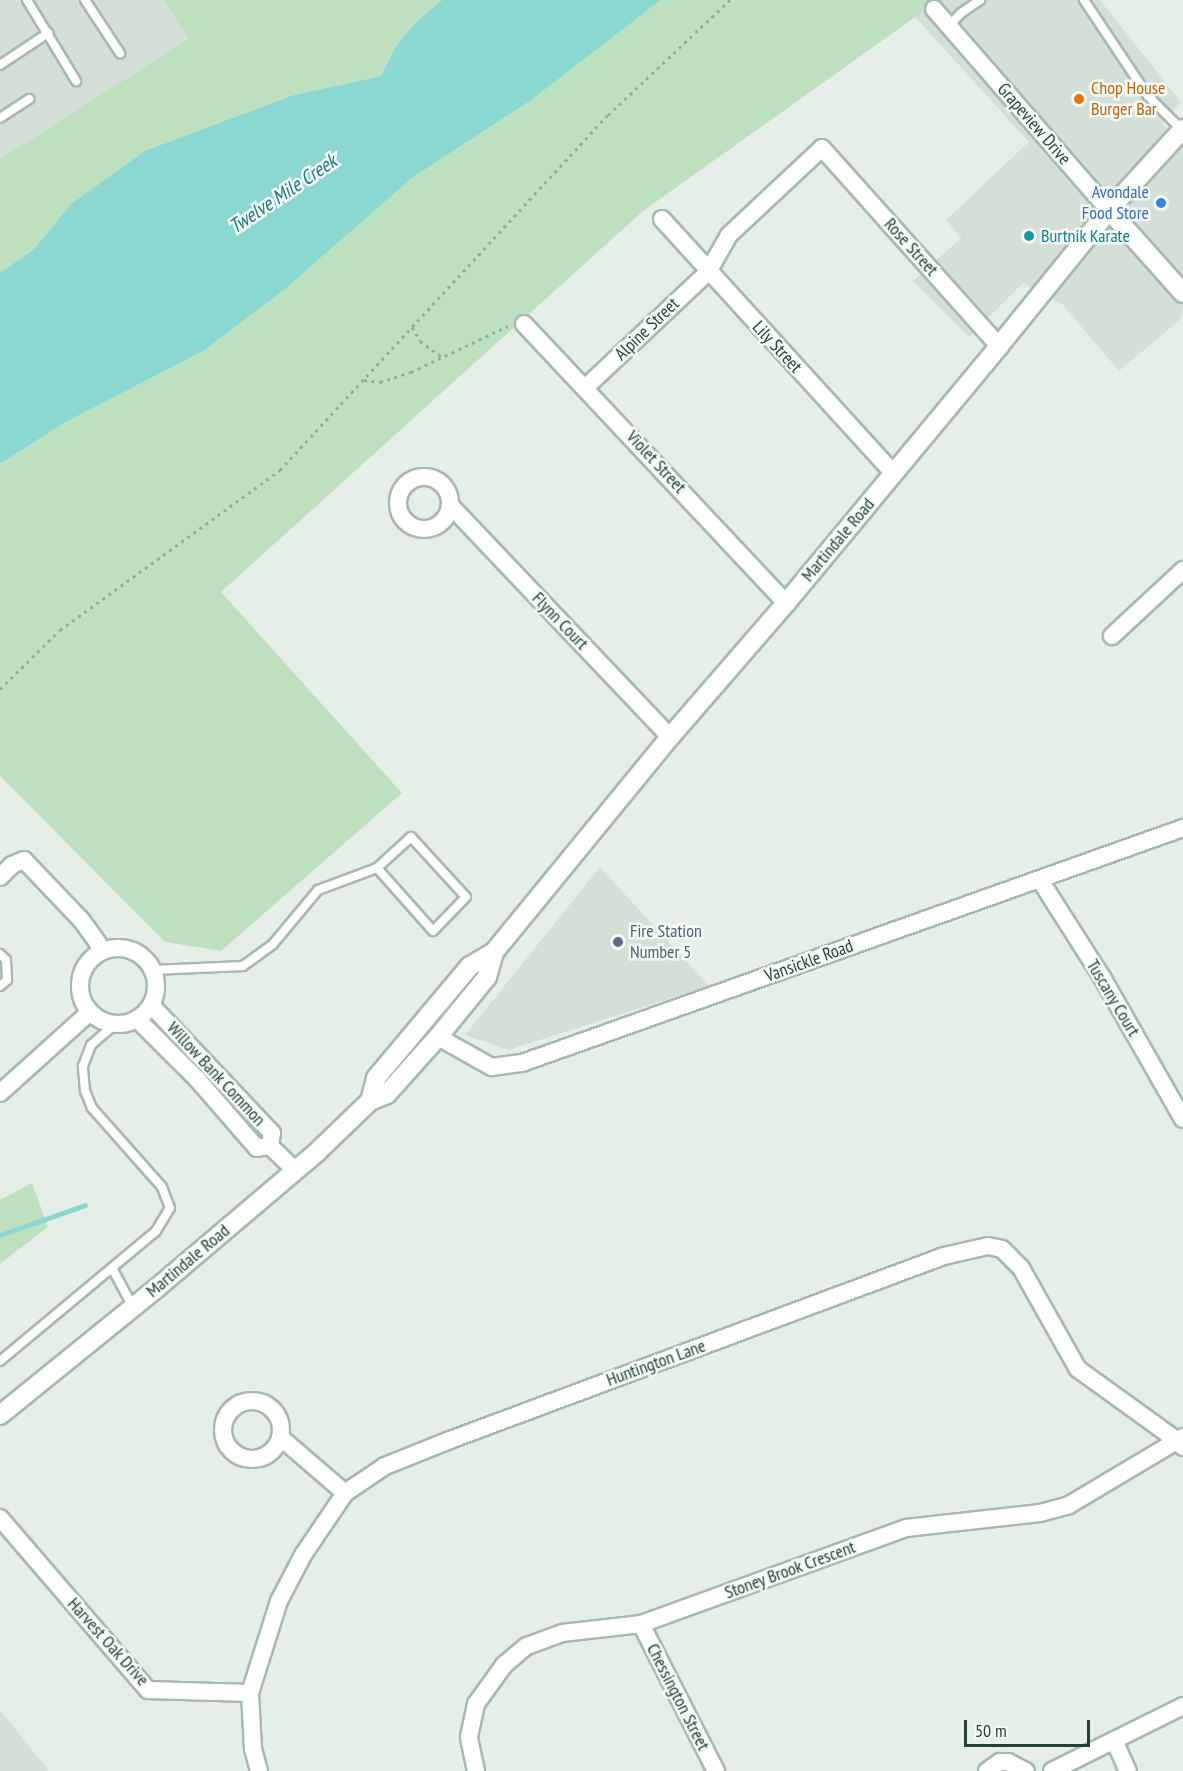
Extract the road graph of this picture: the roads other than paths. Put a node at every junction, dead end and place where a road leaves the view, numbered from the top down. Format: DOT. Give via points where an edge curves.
graph roads {
  1 [pos="27,0"];
  2 [pos="85,0"];
  3 [pos="980,0"];
  4 [pos="1084,0"];
  5 [pos="934,9"];
  6 [pos="949,26"];
  7 [pos="48,33"];
  8 [pos="120,53"];
  9 [pos="3,63"];
  10 [pos="76,81"];
  11 [pos="29,99"];
  12 [pos="0,118"];
  13 [pos="1182,130"];
  14 [pos="822,148"];
  15 [pos="1109,210"];
  16 [pos="662,219"];
  17 [pos="708,272"];
  18 [pos="1183,293"];
  19 [pos="524,324"];
  20 [pos="999,346"];
  21 [pos="586,387"];
  22 [pos="893,473"];
  23 [pos="450,505"];
  24 [pos="1183,570"];
  25 [pos="786,603"];
  26 [pos="1112,636"];
  27 [pos="670,737"];
  28 [pos="1183,828"];
  29 [pos="376,868"];
  30 [pos="0,877"];
  31 [pos="1040,880"];
  32 [pos="100,951"];
  33 [pos="494,952"];
  34 [pos="0,954"];
  35 [pos="153,970"];
  36 [pos="0,986"];
  37 [pos="151,1005"];
  38 [pos="90,1012"];
  39 [pos="137,1019"];
  40 [pos="115,1024"];
  41 [pos="438,1038"];
  42 [pos="0,1093"];
  43 [pos="370,1101"];
  44 [pos="1183,1119"];
  45 [pos="270,1146"];
  46 [pos="295,1170"];
  47 [pos="112,1268"];
  48 [pos="134,1308"];
  49 [pos="0,1361"];
  50 [pos="0,1415"];
  51 [pos="280,1437"];
  52 [pos="1182,1442"];
  53 [pos="345,1493"];
  54 [pos="0,1518"];
  55 [pos="641,1624"];
  56 [pos="250,1693"];
  57 [pos="1183,1706"];
  58 [pos="1114,1740"];
  59 [pos="259,1771"];
  60 [pos="476,1771"];
  61 [pos="716,1771"];
  62 [pos="987,1771"];
  63 [pos="1026,1771"];
  64 [pos="1052,1771"];
  65 [pos="1128,1771"];
  1 -- 7 [label="lane"];
  2 -- 8 [label="lane"];
  3 -- 6 [label="lane"];
  4 -- 13 [label="lane" via="1148,96"];
  5 -- 6 [label="street, Grapeview Drive"];
  6 -- 15 [label="street, Grapeview Drive"];
  7 -- 9 [label="lane"];
  7 -- 10 [label="lane"];
  11 -- 12 [label="lane"];
  13 -- 15 [label="main road, Martindale Road"];
  14 -- 17 [label="street, Alpine Street" via="729,235"];
  14 -- 20 [label="street, Rose Street"];
  15 -- 18 [label="main road, Grapeview Drive"];
  15 -- 20 [label="main road, Martindale Road"];
  16 -- 17 [label="street, Lily Street"];
  17 -- 21 [label="street, Alpine Street"];
  17 -- 22 [label="street, Lily Street"];
  19 -- 21 [label="street, Violet Street"];
  20 -- 22 [label="main road, Martindale Road"];
  21 -- 25 [label="street, Violet Street"];
  22 -- 25 [label="main road, Martindale Road"];
  23 -- 27 [label="street, Flynn Court"];
  24 -- 26 [label="street"];
  25 -- 27 [label="main road, Martindale Road"];
  27 -- 33 [label="main road, Martindale Road"];
  28 -- 31 [label="street, Vansickle Road"];
  29 -- 29 [label="lane" via="433,931 466,897 411,837"];
  29 -- 35 [label="lane" via="318,890 273,944 243,966"];
  30 -- 32 [label="street" via="24,860 82,921"];
  31 -- 41 [label="street, Vansickle Road" via="522,1064 492,1067"];
  31 -- 44 [label="street, Tuscany Court"];
  32 -- 35 [label="street" via="118,947 137,952"];
  32 -- 38 [label="street" via="83,968 80,979 80,991"];
  33 -- 41 [label="main road, Martindale Road" via="487,977"];
  33 -- 43 [label="main road, Martindale Road" via="470,966 390,1061 376,1078"];
  34 -- 36 [label="lane" via="6,960 7,980"];
  35 -- 37 [label="street" via="156,982"];
  37 -- 39 [label="street"];
  37 -- 45 [label="street, Willow Bank Common" via="272,1133"];
  38 -- 40 [label="street"];
  38 -- 42 [label="street"];
  39 -- 40 [label="street"];
  39 -- 45 [label="street, Willow Bank Common" via="197,1079 257,1148"];
  40 -- 47 [label="lane" via="91,1045 83,1066 85,1092 92,1108 162,1187 170,1208 156,1231"];
  41 -- 43 [label="main road, Martindale Road" via="387,1094"];
  43 -- 46 [label="main road, Martindale Road"];
  45 -- 46 [label="street, Willow Bank Common"];
  46 -- 48 [label="main road, Martindale Road"];
  47 -- 48 [label="lane"];
  47 -- 49 [label="lane"];
  48 -- 50 [label="main road, Martindale Road"];
  51 -- 53 [label="street"];
  52 -- 53 [label="street, Huntington Lane" via="1078,1369 1021,1268 1002,1250 988,1246 944,1256 450,1440 385,1466"];
  52 -- 55 [label="street, Stoney Brook Crescent" via="1070,1505 1040,1513 906,1528"];
  53 -- 56 [label="street, Huntington Lane" via="303,1555 279,1601"];
  54 -- 56 [label="street, Harvest Oak Drive" via="148,1690"];
  55 -- 60 [label="street, Stoney Brook Crescent" via="562,1633 527,1646 504,1665 476,1704 469,1737"];
  55 -- 61 [label="street, Chessington Street"];
  56 -- 59 [label="street, Huntington Lane" via="253,1749"];
  57 -- 58 [label="street"];
  58 -- 64 [label="street"];
  58 -- 65 [label="street"];
  62 -- 63 [label="street" via="1000,1762 1008,1762"];
}
